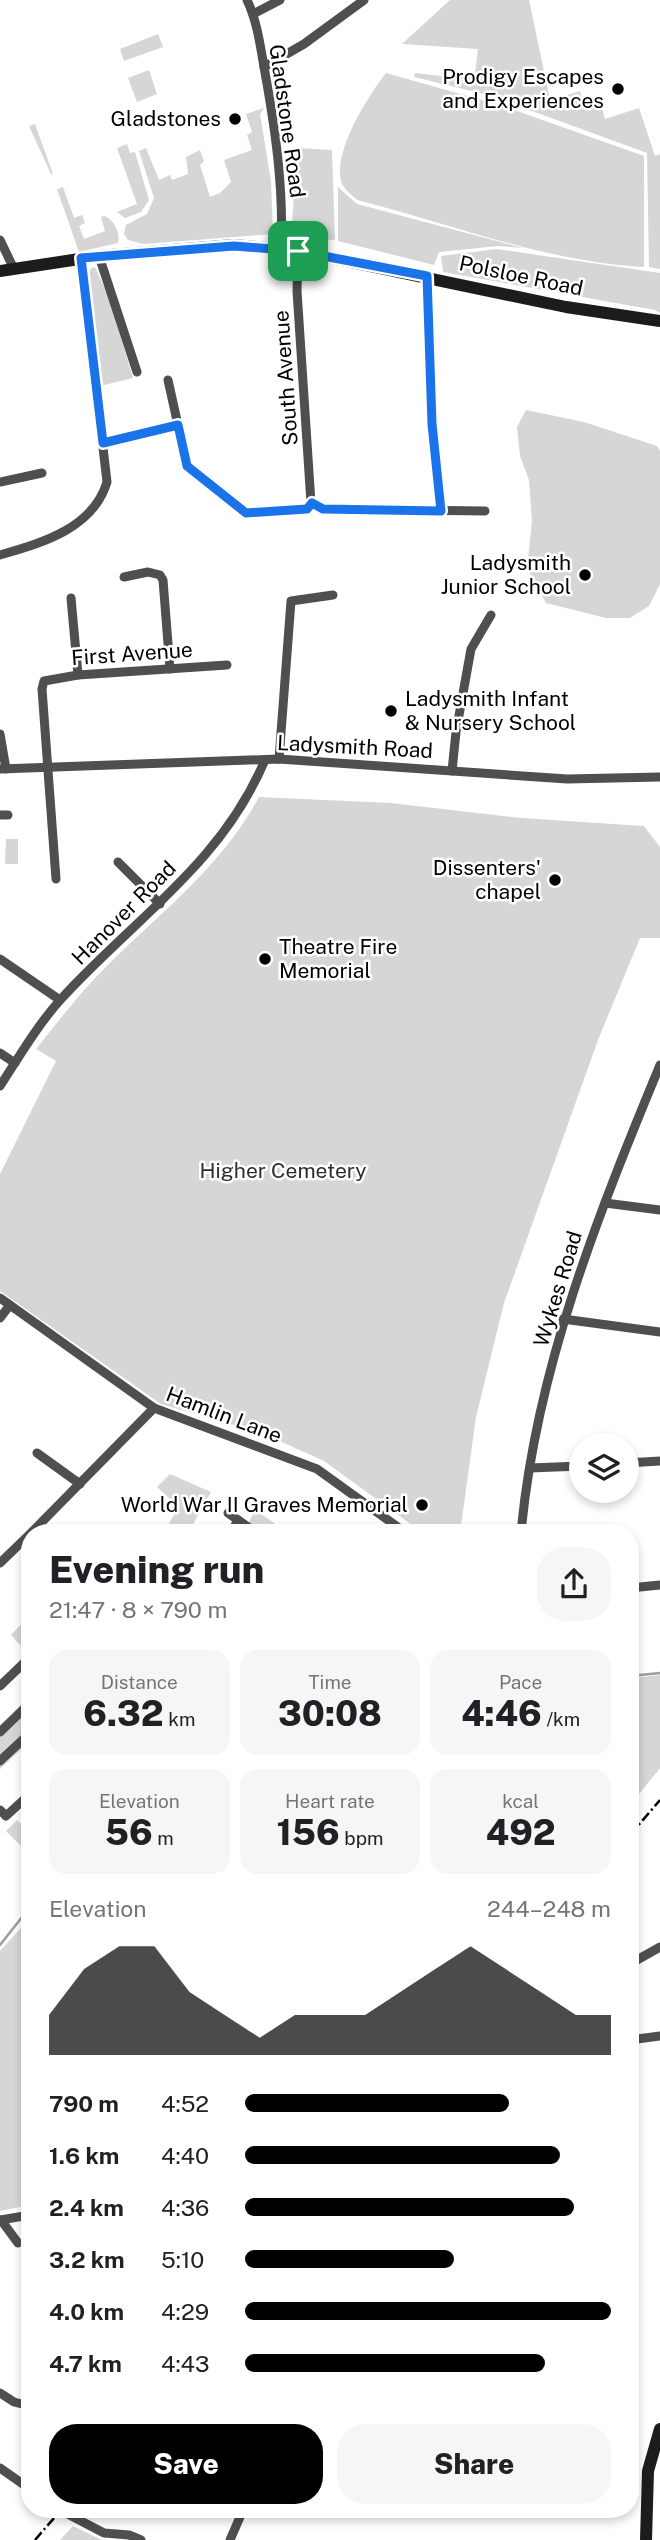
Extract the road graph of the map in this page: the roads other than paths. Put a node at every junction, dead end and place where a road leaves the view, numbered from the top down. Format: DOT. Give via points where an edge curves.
graph roads {
  1 [pos="247,0"];
  2 [pos="280,0"];
  3 [pos="364,0"];
  4 [pos="253,14"];
  5 [pos="264,67"];
  6 [pos="0,240"];
  7 [pos="281,249"];
  8 [pos="298,251"];
  9 [pos="99,256"];
  10 [pos="81,258"];
  11 [pos="7,270"];
  12 [pos="427,276"];
  13 [pos="660,321"];
  14 [pos="137,373"];
  15 [pos="168,380"];
  16 [pos="178,425"];
  17 [pos="103,443"];
  18 [pos="43,473"];
  19 [pos="0,482"];
  20 [pos="312,503"];
  21 [pos="441,511"];
  22 [pos="485,511"];
  23 [pos="0,555"];
  24 [pos="124,577"];
  25 [pos="333,595"];
  26 [pos="71,598"];
  27 [pos="491,615"];
  28 [pos="227,665"];
  29 [pos="170,669"];
  30 [pos="78,675"];
  31 [pos="0,734"];
  32 [pos="279,759"];
  33 [pos="265,760"];
  34 [pos="49,768"];
  35 [pos="3,769"];
  36 [pos="452,771"];
  37 [pos="660,777"];
  38 [pos="118,862"];
  39 [pos="56,879"];
  40 [pos="160,904"];
  41 [pos="0,959"];
  42 [pos="60,1000"];
  43 [pos="0,1053"];
  44 [pos="15,1063"];
  45 [pos="660,1065"];
  46 [pos="0,1086"];
  47 [pos="605,1203"];
  48 [pos="660,1210"];
  49 [pos="0,1298"];
  50 [pos="10,1305"];
  51 [pos="0,1318"];
  52 [pos="563,1319"];
  53 [pos="660,1332"];
  54 [pos="154,1408"];
  55 [pos="37,1452"];
  56 [pos="660,1461"];
  57 [pos="639,1462"];
  58 [pos="569,1466"];
  59 [pos="530,1468"];
  60 [pos="80,1484"];
  61 [pos="228,1513"];
  62 [pos="238,1520"];
  63 [pos="39,1524"];
  64 [pos="236,1524"];
  65 [pos="244,1524"];
  66 [pos="393,1524"];
  67 [pos="522,1524"];
  68 [pos="21,1542"];
  69 [pos="0,1563"];
  70 [pos="660,1585"];
  71 [pos="639,1587"];
  72 [pos="21,1666"];
  73 [pos="0,1686"];
  74 [pos="21,1712"];
  75 [pos="0,1732"];
  76 [pos="21,1741"];
  77 [pos="0,1761"];
  78 [pos="21,1802"];
  79 [pos="0,1810"];
  80 [pos="660,1947"];
  81 [pos="639,1959"];
  82 [pos="660,2036"];
  83 [pos="639,2039"];
  84 [pos="21,2216"];
  85 [pos="1,2220"];
  86 [pos="18,2244"];
  87 [pos="0,2393"];
  88 [pos="21,2404"];
  89 [pos="660,2429"];
  90 [pos="0,2468"];
  91 [pos="21,2483"];
  92 [pos="75,2518"];
  93 [pos="240,2518"];
  94 [pos="141,2540"];
  95 [pos="230,2540"];
  96 [pos="646,2540"];
  1 -- 4 [label="street, Gladstone Road"];
  2 -- 4 [label="street"];
  3 -- 5 [label="street"];
  4 -- 5 [label="street, Gladstone Road"];
  5 -- 7 [label="street, Gladstone Road" via="282,199"];
  6 -- 11 [label="street"];
  7 -- 8 [label="street, Polsloe Road"];
  7 -- 9 [label="street, Polsloe Road" via="234,246"];
  8 -- 12 [label="street, Polsloe Road"];
  8 -- 20 [label="street, South Avenue"];
  9 -- 10 [label="street, Polsloe Road"];
  9 -- 14 [label="street"];
  10 -- 11 [label="street, Polsloe Road"];
  10 -- 17 [label="street"];
  12 -- 13 [label="street, Polsloe Road" via="566,307"];
  12 -- 21 [label="street" via="432,424"];
  15 -- 16 [label="street"];
  16 -- 17 [label="street"];
  16 -- 20 [label="street" via="187,466 246,513 307,509"];
  17 -- 23 [label="street" via="107,482 89,510 69,530 47,542"];
  18 -- 19 [label="street"];
  20 -- 21 [label="street" via="323,509"];
  21 -- 22 [label="street"];
  24 -- 29 [label="street" via="148,572 163,580"];
  25 -- 32 [label="street" via="291,601"];
  26 -- 30 [label="street"];
  27 -- 36 [label="street" via="471,649"];
  28 -- 29 [label="street, First Avenue"];
  29 -- 30 [label="street, First Avenue"];
  30 -- 34 [label="street, First Avenue" via="54,677 42,684"];
  31 -- 35 [label="street"];
  32 -- 33 [label="street, Ladysmith Road"];
  32 -- 36 [label="street, Ladysmith Road"];
  33 -- 34 [label="street, Ladysmith Road"];
  33 -- 40 [label="street, Hanover Road" via="242,810"];
  34 -- 35 [label="street, Ladysmith Road"];
  34 -- 39 [label="street"];
  36 -- 37 [label="street, Ladysmith Road" via="567,779"];
  38 -- 40 [label="street"];
  40 -- 42 [label="street, Hanover Road"];
  41 -- 42 [label="street"];
  42 -- 44 [label="street, Hanover Road"];
  43 -- 44 [label="street"];
  44 -- 46 [label="street, Hanover Road"];
  45 -- 47 [label="street, Wykes Road"];
  47 -- 48 [label="street"];
  47 -- 52 [label="street, Wykes Road"];
  49 -- 50 [label="street, Hamlin Lane"];
  50 -- 51 [label="street"];
  50 -- 54 [label="street, Hamlin Lane"];
  52 -- 53 [label="street"];
  52 -- 59 [label="street, Wykes Road"];
  54 -- 60 [label="street"];
  54 -- 66 [label="street, Hamlin Lane" via="317,1469"];
  55 -- 60 [label="street"];
  56 -- 57 [label="street"];
  58 -- 59 [label="street"];
  59 -- 67 [label="street, Wykes Road"];
  60 -- 63 [label="street"];
  61 -- 62 [label="street"];
  62 -- 64 [label="street"];
  62 -- 65 [label="street"];
  68 -- 69 [label="street"];
  70 -- 71 [label="street"];
  72 -- 73 [label="street"];
  74 -- 75 [label="street"];
  76 -- 77 [label="street"];
  78 -- 79 [label="street" via="6,1816"];
  80 -- 81 [label="street"];
  82 -- 83 [label="street"];
  84 -- 85 [label="street"];
  85 -- 86 [label="street"];
  87 -- 88 [label="street"];
  89 -- 96 [label="street" via="649,2471"];
  90 -- 91 [label="street"];
  92 -- 94 [label="street" via="104,2533"];
  93 -- 95 [label="street"];
}
